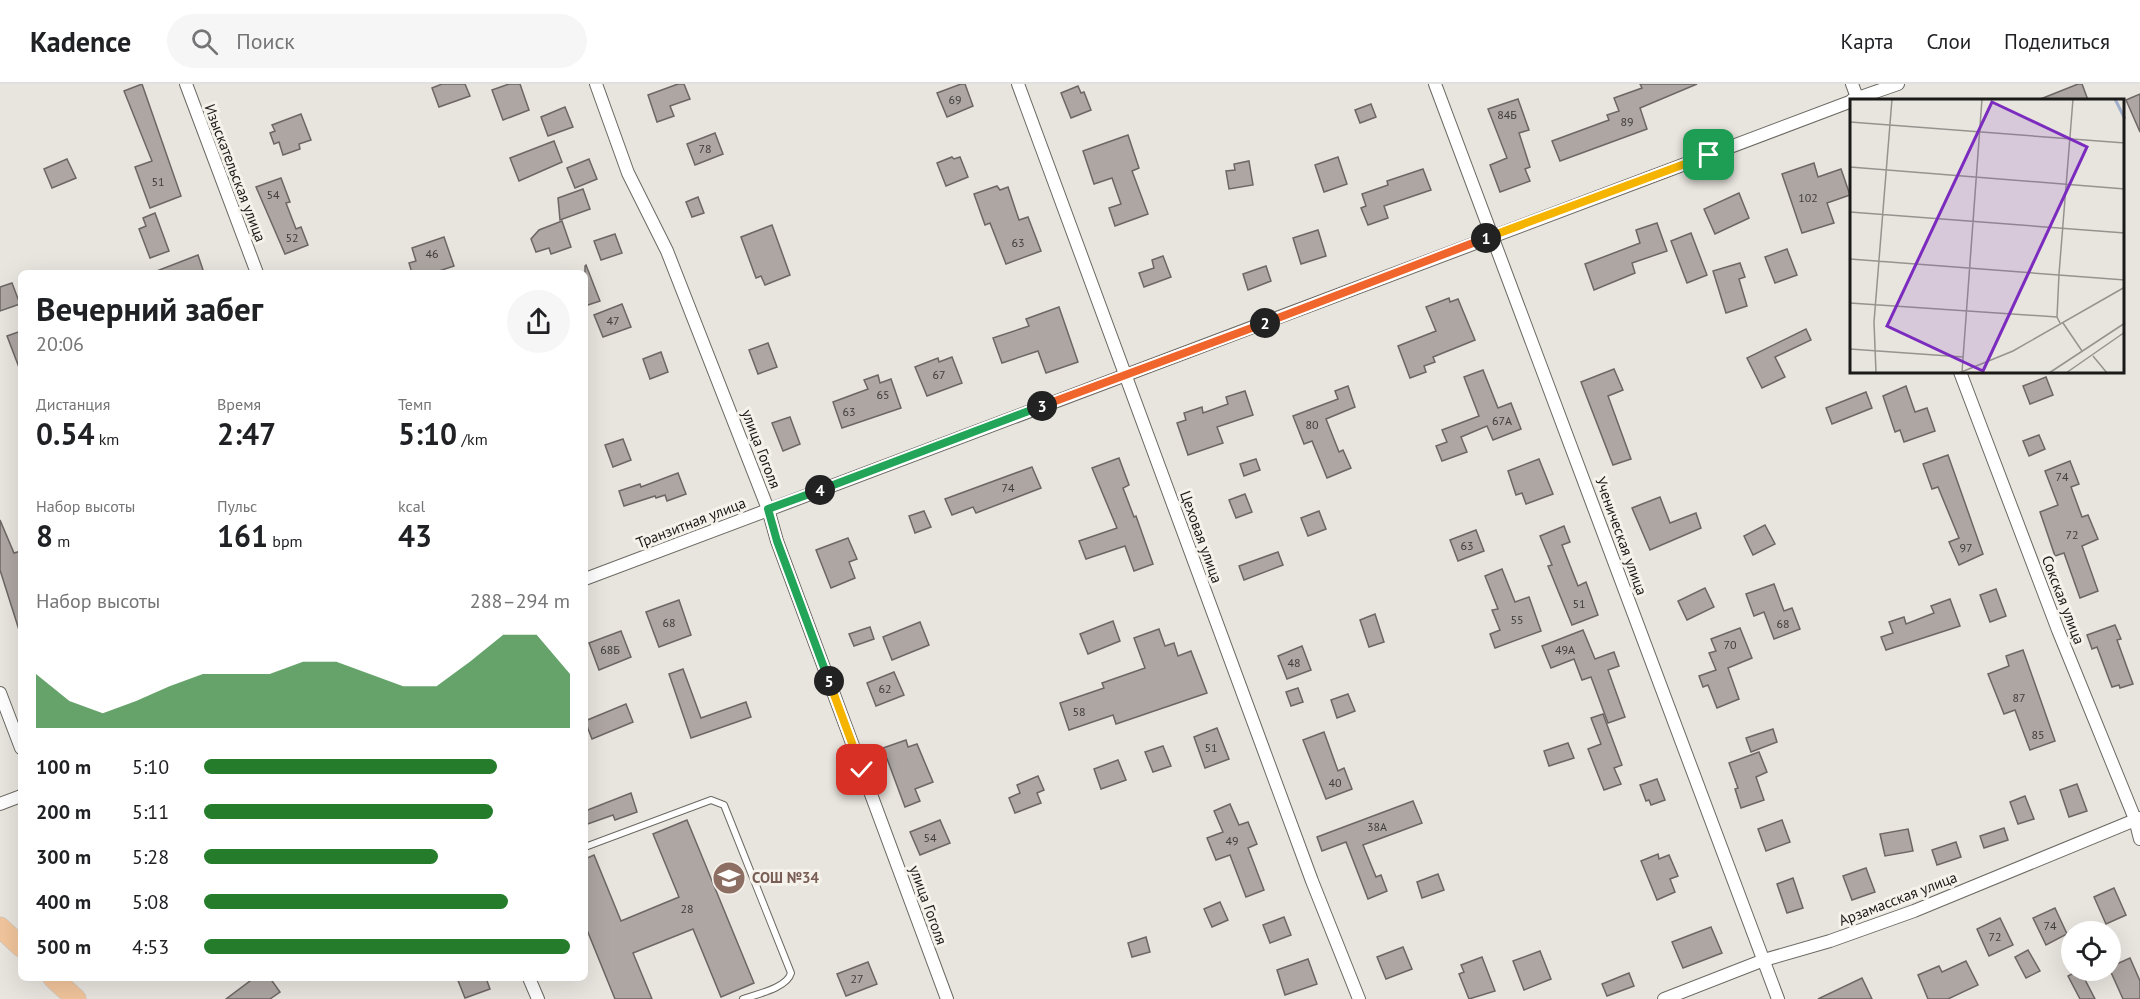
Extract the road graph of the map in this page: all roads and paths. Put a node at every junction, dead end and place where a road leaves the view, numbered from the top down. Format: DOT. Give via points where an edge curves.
graph roads {
  1 [pos="186,84"];
  2 [pos="596,84"];
  3 [pos="1018,84"];
  4 [pos="1434,84"];
  5 [pos="1852,84"];
  6 [pos="1898,84"];
  7 [pos="1855,99"];
  8 [pos="1858,99"];
  9 [pos="1850,102"];
  10 [pos="1493,236"];
  11 [pos="256,270"];
  12 [pos="1961,374"];
  13 [pos="1125,377"];
  14 [pos="768,509"];
  15 [pos="588,578"];
  16 [pos="0,693"];
  17 [pos="18,740"];
  18 [pos="18,797"];
  19 [pos="0,804"];
  20 [pos="2137,818"];
  21 [pos="2140,839"];
  22 [pos="588,846"];
  23 [pos="0,927"];
  24 [pos="18,944"];
  25 [pos="1764,960"];
  26 [pos="56,981"];
  27 [pos="530,981"];
  28 [pos="76,999"];
  29 [pos="538,999"];
  30 [pos="743,999"];
  31 [pos="947,999"];
  32 [pos="1359,999"];
  33 [pos="1664,999"];
  34 [pos="1778,999"];
  1 -- 11 [label="street, Изыскательская улица"];
  2 -- 14 [label="street, улица Гоголя" via="628,173 667,251"];
  3 -- 13 [label="street, Цеховая улица"];
  4 -- 10 [label="street, Ученическая улица"];
  5 -- 7 [label="street"];
  6 -- 8 [label="street, Транзитная улица"];
  9 -- 10 [label="street, Транзитная улица"];
  10 -- 13 [label="street, Транзитная улица"];
  10 -- 25 [label="street, Ученическая улица"];
  12 -- 20 [label="street, Сокская улица" via="2058,630"];
  13 -- 14 [label="street, Транзитная улица"];
  13 -- 32 [label="street, Цеховая улица"];
  14 -- 15 [label="street, Транзитная улица"];
  14 -- 31 [label="street, улица Гоголя"];
  16 -- 17 [label="street"];
  18 -- 19 [label="street"];
  20 -- 21 [label="street, Сокская улица"];
  20 -- 25 [label="street, Арзамасская улица" via="1914,911 1830,942"];
  22 -- 30 [label="lane" via="711,800 724,804 791,973 784,983"];
  23 -- 24 [label="main road"];
  25 -- 33 [label="street, Арзамасская улица"];
  25 -- 34 [label="street, Ученическая улица"];
  26 -- 28 [label="main road"];
  27 -- 29 [label="street"];
}
